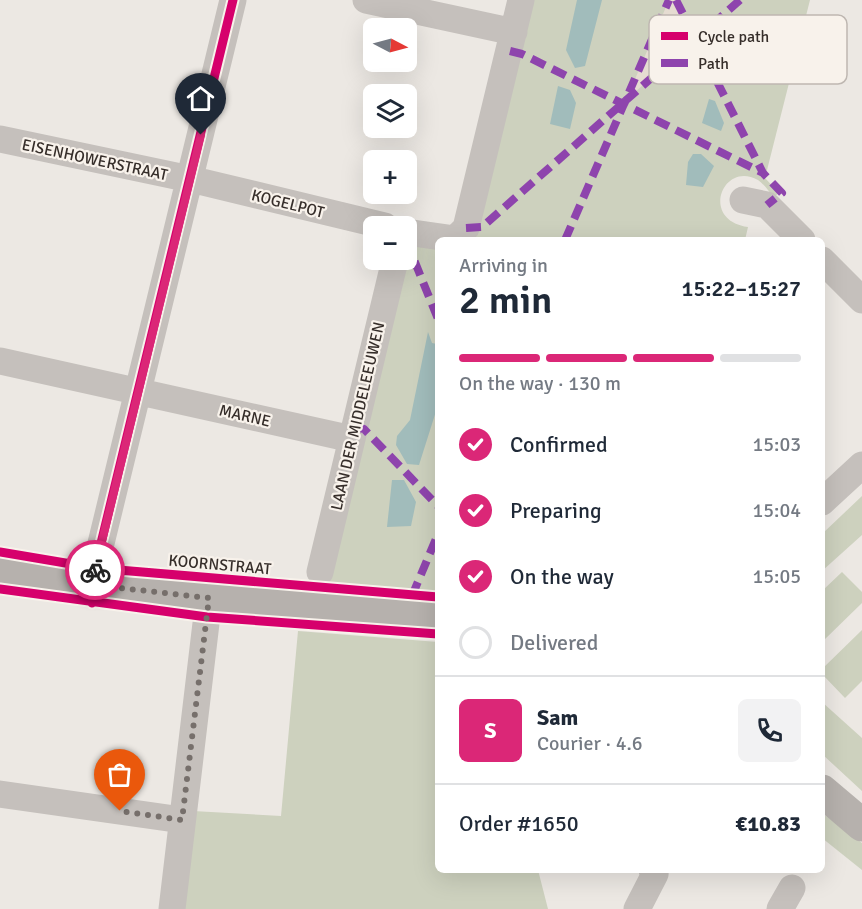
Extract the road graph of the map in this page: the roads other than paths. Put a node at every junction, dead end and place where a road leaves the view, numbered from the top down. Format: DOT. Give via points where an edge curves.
graph roads {
  1 [pos="233,0"];
  2 [pos="366,0"];
  3 [pos="521,0"];
  4 [pos="514,32"];
  5 [pos="0,139"];
  6 [pos="190,179"];
  7 [pos="743,200"];
  8 [pos="363,220"];
  9 [pos="417,234"];
  10 [pos="441,237"];
  11 [pos="457,237"];
  12 [pos="799,237"];
  13 [pos="825,263"];
  14 [pos="393,270"];
  15 [pos="862,300"];
  16 [pos="0,361"];
  17 [pos="138,391"];
  18 [pos="352,439"];
  19 [pos="862,465"];
  20 [pos="825,499"];
  21 [pos="0,570"];
  22 [pos="320,572"];
  23 [pos="94,585"];
  24 [pos="209,598"];
  25 [pos="435,616"];
  26 [pos="0,794"];
  27 [pos="825,794"];
  28 [pos="182,820"];
  29 [pos="862,825"];
  30 [pos="654,873"];
  31 [pos="172,909"];
  32 [pos="637,909"];
  1 -- 6 [label="street"];
  2 -- 4 [label="street"];
  3 -- 4 [label="street"];
  4 -- 11 [label="street" via="466,228"];
  5 -- 6 [label="street, EISENHOWERSTRAAT"];
  6 -- 8 [label="street, KOGELPOT"];
  6 -- 17 [label="street"];
  7 -- 12 [label="street" via="767,205"];
  9 -- 10 [label="street"];
  13 -- 15 [label="street"];
  14 -- 18 [label="street, LAAN DER MIDDELEEUWEN"];
  16 -- 17 [label="street, MARNE"];
  17 -- 18 [label="street, MARNE"];
  17 -- 23 [label="street"];
  18 -- 22 [label="street, LAAN DER MIDDELEEUWEN"];
  19 -- 20 [label="street"];
  21 -- 23 [label="street, KOORNSTRAAT"];
  23 -- 24 [label="street, KOORNSTRAAT"];
  24 -- 25 [label="street, KOORNSTRAAT"];
  24 -- 28 [label="street"];
  26 -- 28 [label="street"];
  27 -- 29 [label="street"];
  28 -- 31 [label="street"];
  30 -- 32 [label="street"];
}
